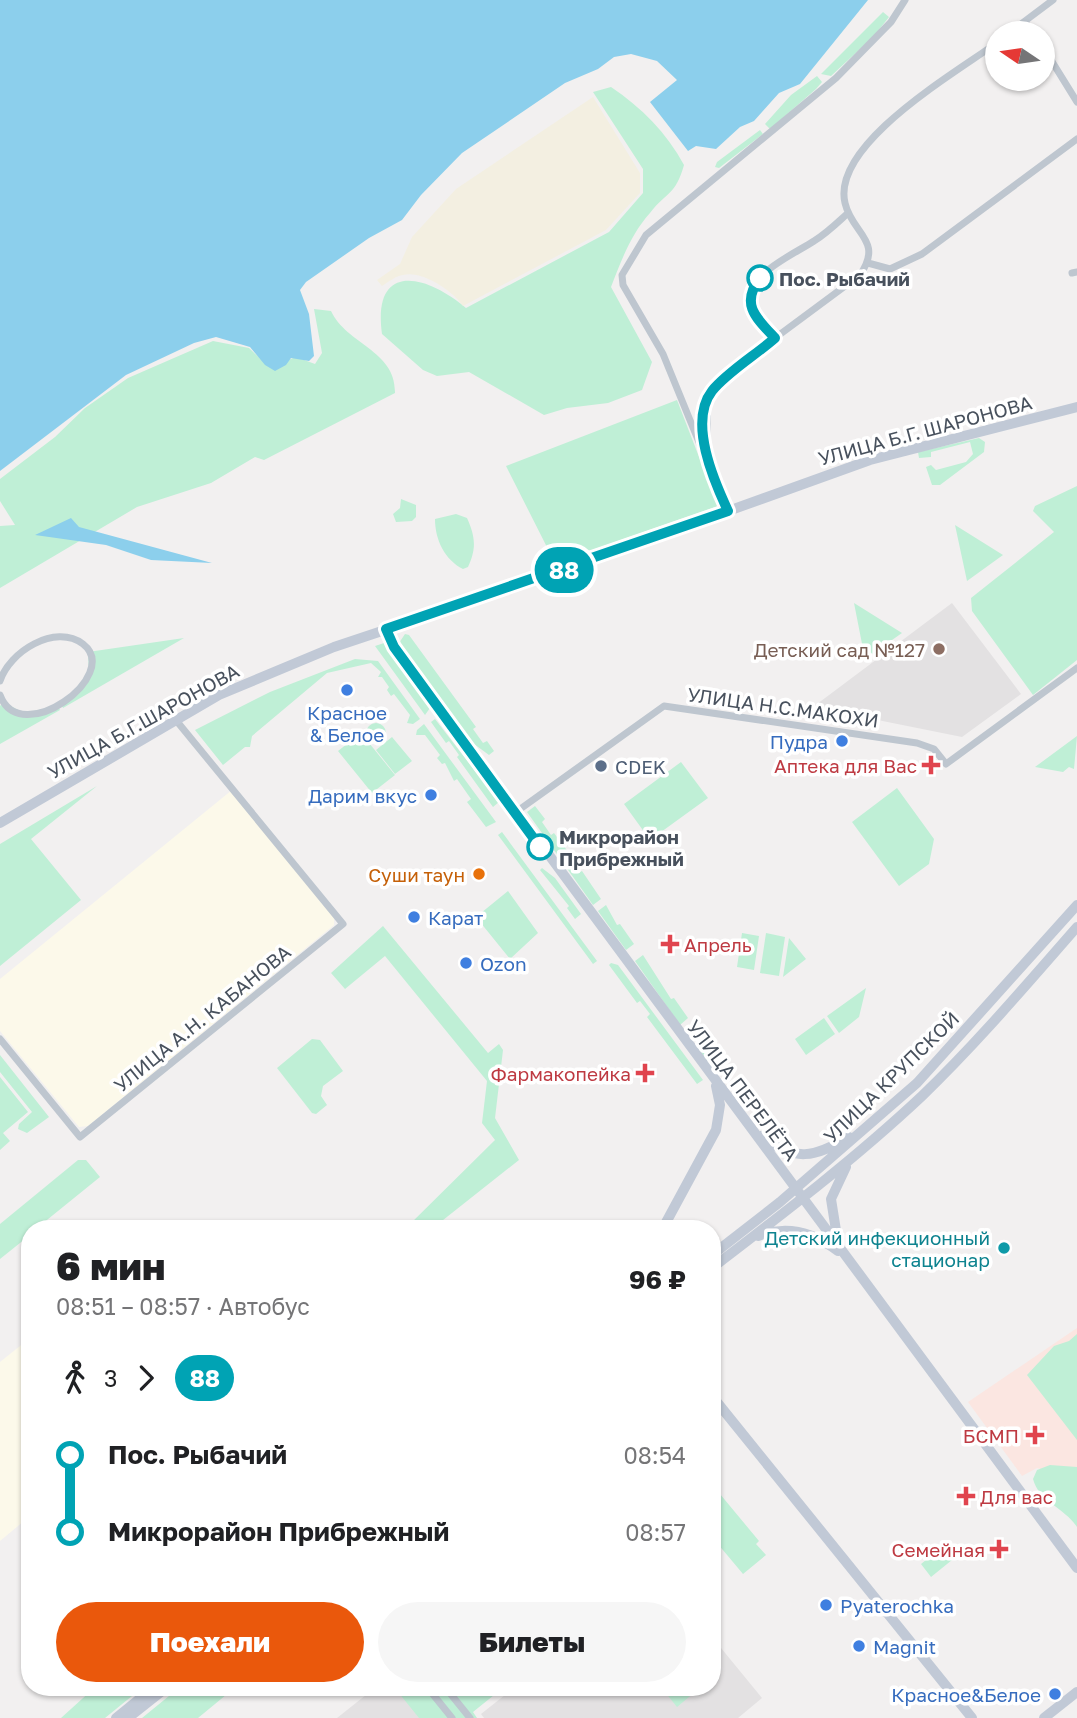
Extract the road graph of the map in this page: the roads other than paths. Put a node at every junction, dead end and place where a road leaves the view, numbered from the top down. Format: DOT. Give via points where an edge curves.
graph roads {
  1 [pos="905,0"];
  2 [pos="1053,0"];
  3 [pos="1026,21"];
  4 [pos="985,52"];
  5 [pos="1055,66"];
  6 [pos="1077,102"];
  7 [pos="1077,139"];
  8 [pos="848,213"];
  9 [pos="868,263"];
  10 [pos="775,338"];
  11 [pos="1077,407"];
  12 [pos="706,460"];
  13 [pos="728,511"];
  14 [pos="386,629"];
  15 [pos="1077,668"];
  16 [pos="0,681"];
  17 [pos="0,695"];
  18 [pos="175,719"];
  19 [pos="516,812"];
  20 [pos="0,823"];
  21 [pos="1077,906"];
  22 [pos="1077,927"];
  23 [pos="0,1039"];
  24 [pos="713,1079"];
  25 [pos="748,1124"];
  26 [pos="871,1125"];
  27 [pos="851,1159"];
  28 [pos="795,1188"];
  29 [pos="802,1198"];
  30 [pos="667,1220"];
  31 [pos="748,1240"];
  32 [pos="721,1248"];
  33 [pos="844,1256"];
  34 [pos="721,1261"];
  35 [pos="721,1407"];
  36 [pos="1077,1568"];
  37 [pos="1077,1692"];
  38 [pos="143,1696"];
  39 [pos="156,1696"];
  40 [pos="434,1696"];
  41 [pos="452,1696"];
  42 [pos="116,1718"];
  43 [pos="128,1718"];
  44 [pos="452,1718"];
  45 [pos="470,1718"];
  46 [pos="972,1718"];
  47 [pos="1044,1718"];
  1 -- 12 [label="street" via="891,22 836,78 646,235 622,275 622,285 663,354"];
  2 -- 3 [label="street"];
  4 -- 8 [label="street" via="896,117 864,148 847,177 844,202"];
  5 -- 6 [label="street"];
  7 -- 9 [label="street" via="922,254 890,269"];
  8 -- 9 [label="street" via="870,250"];
  8 -- 10 [label="street" via="770,270 752,289 749,299 754,316"];
  9 -- 10 [label="street" via="854,280"];
  10 -- 12 [label="street" via="713,390 706,409"];
  11 -- 13 [label="main road, УЛИЦА Б.Г. ШАРОНОВА" via="890,454"];
  12 -- 13 [label="street"];
  13 -- 14 [label="main road, УЛИЦА Б.Г. ШАРОНОВА"];
  14 -- 18 [label="main road, УЛИЦА Б.Г.ШАРОНОВА" via="254,679"];
  14 -- 19 [label="main road, УЛИЦА ПЕРЕЛЁТА" via="394,647"];
  15 -- 19 [label="street, УЛИЦА Н.С.МАКОХИ" via="946,764 934,750 917,743 664,706"];
  16 -- 17 [label="street" via="13,659 41,642 71,639 85,646 90,655 89,674 81,688 52,709 18,712 6,706"];
  18 -- 20 [label="main road, УЛИЦА Б.Г.ШАРОНОВА"];
  18 -- 23 [label="street, УЛИЦА А.Н. КАБАНОВА" via="343,924 80,1137"];
  19 -- 24 [label="main road, УЛИЦА ПЕРЕЛЁТА"];
  21 -- 26 [label="main road, УЛИЦА КРУПСКОЙ" via="949,1051"];
  22 -- 27 [label="main road, УЛИЦА КРУПСКОЙ" via="959,1059"];
  24 -- 25 [label="main road, УЛИЦА ПЕРЕЛЁТА"];
  24 -- 30 [label="main road" via="720,1105 716,1130"];
  25 -- 26 [label="main road" via="775,1146 803,1155 829,1150"];
  25 -- 28 [label="main road, УЛИЦА ПЕРЕЛЁТА"];
  26 -- 28 [label="main road, УЛИЦА КРУПСКОЙ"];
  27 -- 29 [label="main road, УЛИЦА КРУПСКОЙ"];
  27 -- 33 [label="main road" via="831,1199 834,1228"];
  28 -- 29 [label="main road, УЛИЦА ПЕРЕЛЁТА"];
  28 -- 32 [label="main road, УЛИЦА КРУПСКОЙ"];
  29 -- 31 [label="main road, УЛИЦА КРУПСКОЙ"];
  29 -- 33 [label="main road, УЛИЦА ПЕРЕЛЁТА"];
  31 -- 33 [label="main road" via="771,1231 793,1230"];
  31 -- 34 [label="main road, УЛИЦА КРУПСКОЙ"];
  33 -- 36 [label="main road, УЛИЦА ПЕРЕЛЁТА"];
  35 -- 46 [label="main road"];
  37 -- 47 [label="main road"];
  38 -- 42 [label="main road"];
  39 -- 43 [label="main road"];
  40 -- 44 [label="street"];
  41 -- 45 [label="street"];
}
